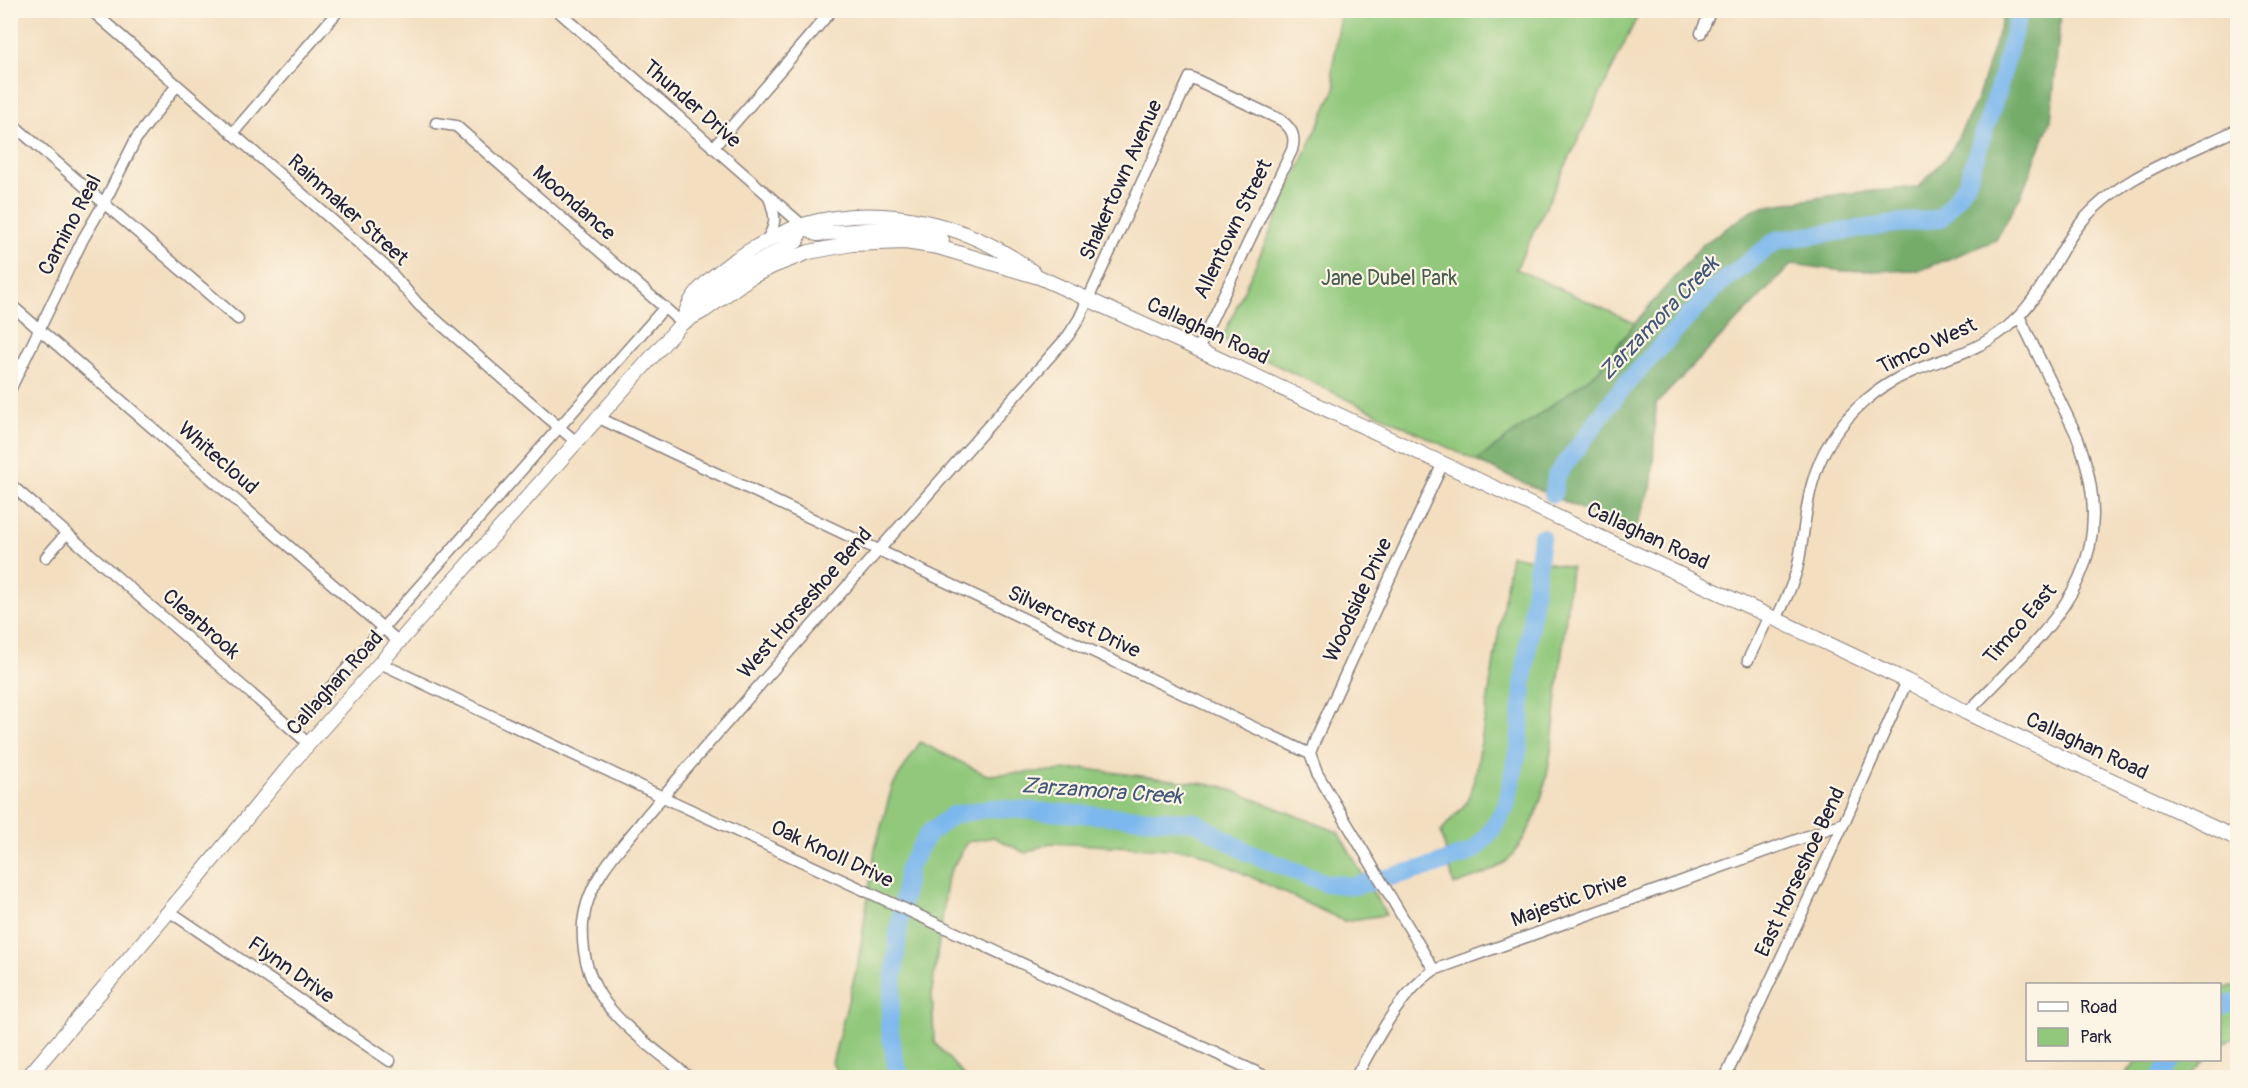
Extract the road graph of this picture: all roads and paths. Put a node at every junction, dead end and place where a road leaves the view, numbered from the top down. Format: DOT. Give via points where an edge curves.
graph roads {
  1 [pos="91,10"];
  2 [pos="557,10"];
  3 [pos="832,10"];
  4 [pos="1711,10"];
  5 [pos="334,12"];
  6 [pos="1701,33"];
  7 [pos="177,86"];
  8 [pos="10,122"];
  9 [pos="435,123"];
  10 [pos="1288,126"];
  11 [pos="2238,129"];
  12 [pos="232,134"];
  13 [pos="713,148"];
  14 [pos="769,197"];
  15 [pos="104,203"];
  16 [pos="802,225"];
  17 [pos="765,242"];
  18 [pos="1008,268"];
  19 [pos="1039,277"];
  20 [pos="1089,299"];
  21 [pos="10,304"];
  22 [pos="665,307"];
  23 [pos="2019,316"];
  24 [pos="238,319"];
  25 [pos="687,320"];
  26 [pos="39,328"];
  27 [pos="1198,349"];
  28 [pos="10,390"];
  29 [pos="597,417"];
  30 [pos="560,426"];
  31 [pos="576,442"];
  32 [pos="1443,463"];
  33 [pos="10,484"];
  34 [pos="67,533"];
  35 [pos="876,550"];
  36 [pos="46,557"];
  37 [pos="1773,618"];
  38 [pos="383,628"];
  39 [pos="399,642"];
  40 [pos="1748,660"];
  41 [pos="380,663"];
  42 [pos="1907,681"];
  43 [pos="1966,713"];
  44 [pos="293,730"];
  45 [pos="309,744"];
  46 [pos="1310,754"];
  47 [pos="663,796"];
  48 [pos="1844,824"];
  49 [pos="2238,839"];
  50 [pos="169,911"];
  51 [pos="1434,970"];
  52 [pos="390,1061"];
  53 [pos="27,1077"];
  54 [pos="690,1077"];
  55 [pos="1269,1077"];
  56 [pos="1355,1077"];
  57 [pos="1725,1077"];
  1 -- 7 [label="street, Rainmaker Street"];
  2 -- 13 [label="street, Thunder Drive"];
  3 -- 13 [label="street"];
  4 -- 6 [label="street"];
  5 -- 12 [label="street"];
  7 -- 12 [label="street, Rainmaker Street"];
  7 -- 15 [label="street, Camino Real" via="136,140"];
  8 -- 15 [label="street"];
  9 -- 22 [label="street, Moondance" via="456,126"];
  10 -- 20 [label="street, Shakertown Avenue" via="1190,77"];
  10 -- 27 [label="street, Allentown Street" via="1295,140 1292,150"];
  11 -- 23 [label="street, Timco West" via="2128,182 2100,203 2079,226 2047,280"];
  12 -- 30 [label="street, Rainmaker Street" via="386,267 419,305"];
  13 -- 14 [label="street, Thunder Drive"];
  14 -- 16 [label="street, Thunder Drive"];
  14 -- 17 [label="street" via="775,221"];
  15 -- 24 [label="street"];
  15 -- 26 [label="street, Camino Real"];
  16 -- 17 [label="main road, Callaghan Road"];
  16 -- 18 [label="main road" via="817,234 868,229 915,233 976,250"];
  16 -- 19 [label="main road, Callaghan Road" via="859,216 920,220 1013,257"];
  16 -- 25 [label="main road" via="796,241 727,280"];
  17 -- 25 [label="main road, Callaghan Road" via="709,282 691,301"];
  18 -- 19 [label="main road, Callaghan Road"];
  18 -- 25 [label="main road, Callaghan Road" via="954,251 905,242 836,246 792,257 765,270"];
  19 -- 20 [label="main road, Callaghan Road"];
  20 -- 27 [label="main road, Callaghan Road"];
  20 -- 35 [label="street, West Horseshoe Bend" via="1068,336"];
  21 -- 26 [label="street, Whitecloud"];
  22 -- 25 [label="street, Moondance"];
  22 -- 30 [label="street, Callaghan Road"];
  23 -- 37 [label="street, Timco West" via="1978,347 1886,385 1844,423 1830,441 1814,476 1795,577"];
  23 -- 43 [label="street, Timco East" via="2084,455 2092,494 2091,538 2084,570 2069,601 2048,629"];
  25 -- 29 [label="main road, Callaghan Road"];
  26 -- 28 [label="street, Camino Real"];
  26 -- 38 [label="street, Whitecloud"];
  27 -- 32 [label="main road, Callaghan Road"];
  29 -- 31 [label="main road, Callaghan Road"];
  29 -- 35 [label="street, Silvercrest Drive"];
  30 -- 31 [label="street, Rainmaker Street"];
  30 -- 38 [label="street, Callaghan Road"];
  31 -- 39 [label="main road, Callaghan Road"];
  32 -- 37 [label="main road, Callaghan Road"];
  32 -- 46 [label="street, Woodside Drive"];
  33 -- 34 [label="street, Clearbrook"];
  34 -- 36 [label="street"];
  34 -- 44 [label="street, Clearbrook"];
  35 -- 46 [label="street, Silvercrest Drive"];
  35 -- 47 [label="street, West Horseshoe Bend"];
  37 -- 40 [label="street, Timco West"];
  37 -- 42 [label="main road, Callaghan Road"];
  38 -- 39 [label="street, Whitecloud"];
  38 -- 44 [label="street, Callaghan Road"];
  39 -- 41 [label="main road, Callaghan Road"];
  41 -- 45 [label="main road, Callaghan Road"];
  41 -- 47 [label="street, Oak Knoll Drive"];
  42 -- 43 [label="main road, Callaghan Road"];
  42 -- 48 [label="street, East Horseshoe Bend"];
  43 -- 49 [label="main road, Callaghan Road"];
  44 -- 45 [label="street, Clearbrook"];
  45 -- 50 [label="main road, Callaghan Road"];
  46 -- 51 [label="street" via="1356,841"];
  47 -- 54 [label="street, West Horseshoe Bend" via="594,886 584,921 585,961 596,991 608,1008"];
  47 -- 55 [label="street, Oak Knoll Drive"];
  48 -- 51 [label="street, Majestic Drive"];
  48 -- 57 [label="street, East Horseshoe Bend"];
  50 -- 52 [label="street, Flynn Drive"];
  50 -- 53 [label="main road, Callaghan Road"];
  51 -- 56 [label="street, Majestic Drive" via="1408,993"];
}
